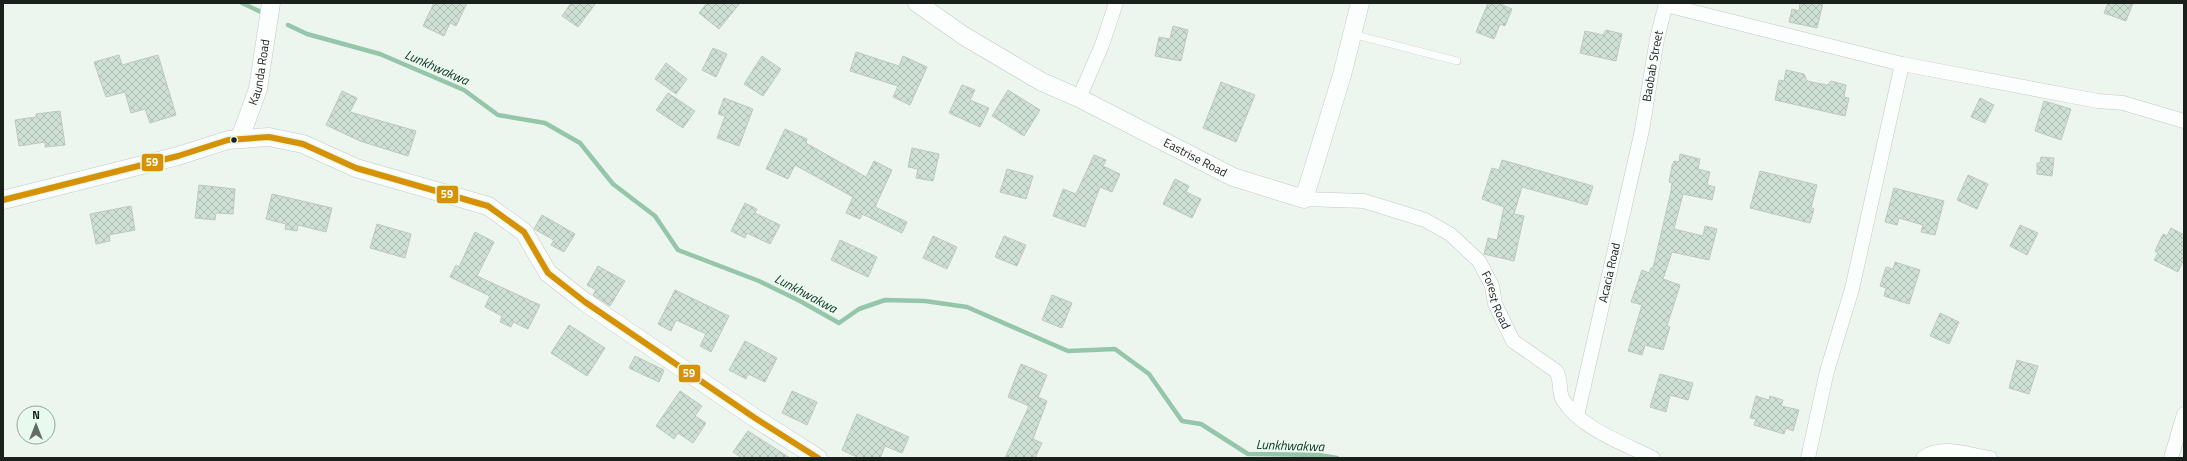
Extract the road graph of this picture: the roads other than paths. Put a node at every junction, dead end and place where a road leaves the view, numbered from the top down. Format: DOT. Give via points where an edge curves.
graph roads {
  1 [pos="272,3"];
  2 [pos="916,3"];
  3 [pos="1116,3"];
  4 [pos="1360,3"];
  5 [pos="1666,4"];
  6 [pos="1352,34"];
  7 [pos="1457,61"];
  8 [pos="1902,64"];
  9 [pos="1079,98"];
  10 [pos="2184,121"];
  11 [pos="1642,130"];
  12 [pos="240,138"];
  13 [pos="1304,199"];
  14 [pos="3,200"];
  15 [pos="2184,414"];
  16 [pos="1577,416"];
  17 [pos="818,458"];
  18 [pos="1653,458"];
  19 [pos="1808,458"];
  20 [pos="1923,458"];
  21 [pos="1990,458"];
  22 [pos="2172,458"];
  1 -- 12 [label="street, Kaunda Road" via="258,89"];
  2 -- 9 [label="street, Eastrise Road" via="964,36 1042,82"];
  3 -- 9 [label="street" via="1102,45"];
  4 -- 6 [label="street"];
  5 -- 8 [label="street"];
  5 -- 11 [label="street, Baobab Street" via="1657,39"];
  6 -- 7 [label="lane"];
  6 -- 13 [label="street"];
  8 -- 10 [label="street" via="2098,101 2122,102"];
  8 -- 19 [label="street" via="1852,290 1827,371"];
  9 -- 13 [label="street, Eastrise Road" via="1233,177"];
  11 -- 16 [label="street, Acacia Road"];
  12 -- 14 [label="street"];
  12 -- 17 [label="street" via="269,137 303,144 356,168 488,206 524,232 548,273 585,302"];
  13 -- 16 [label="street, Forest Road" via="1364,201 1425,220 1450,234 1479,262 1492,286 1496,304 1513,341 1556,371 1560,377 1562,399"];
  15 -- 22 [label="street"];
  16 -- 18 [label="street, Forest Road" via="1602,434"];
  20 -- 21 [label="street" via="1931,452 1942,450"];
}
